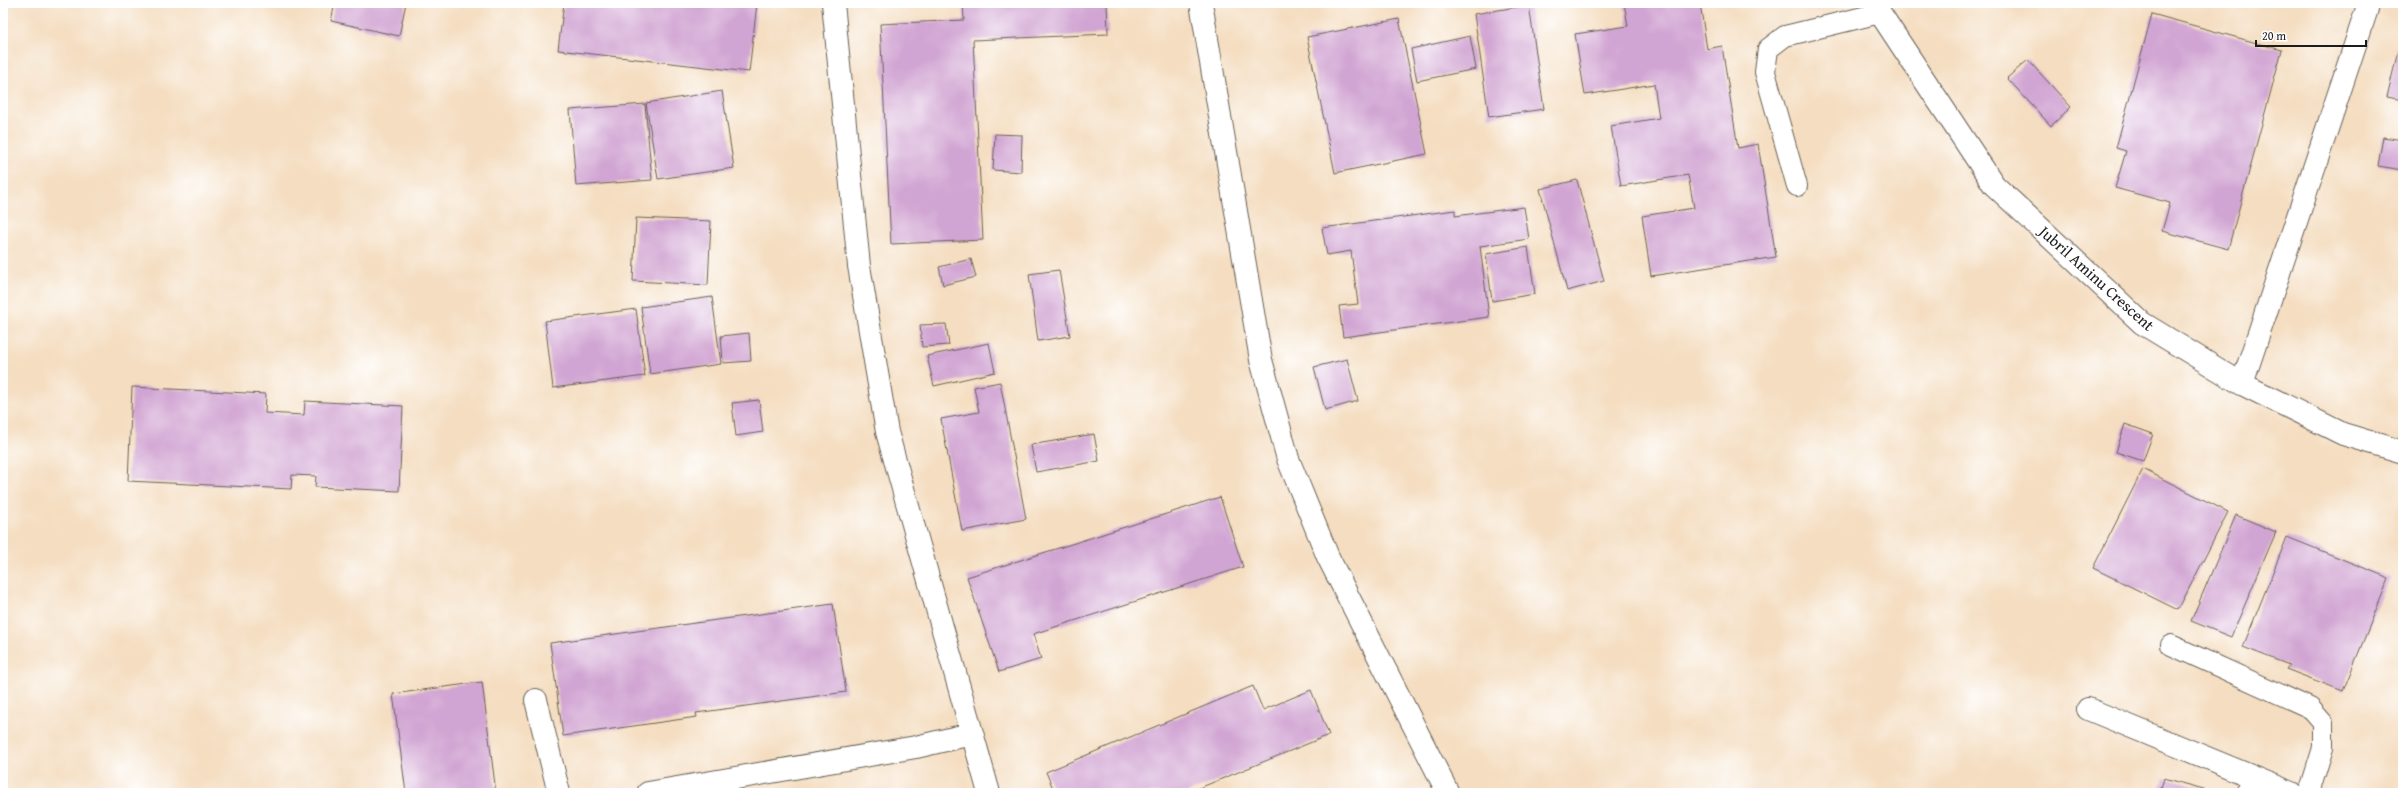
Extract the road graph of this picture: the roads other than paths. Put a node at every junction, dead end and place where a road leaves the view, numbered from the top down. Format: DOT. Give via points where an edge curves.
graph roads {
  1 [pos="833,3"];
  2 [pos="1201,3"];
  3 [pos="2369,3"];
  4 [pos="1878,8"];
  5 [pos="1797,186"];
  6 [pos="2242,384"];
  7 [pos="2403,452"];
  8 [pos="2171,645"];
  9 [pos="536,700"];
  10 [pos="2088,709"];
  11 [pos="971,734"];
  12 [pos="2250,785"];
  13 [pos="559,793"];
  14 [pos="648,793"];
  15 [pos="989,793"];
  16 [pos="1448,793"];
  17 [pos="2292,793"];
  18 [pos="2309,793"];
  1 -- 11 [label="street" via="859,266 887,432"];
  2 -- 16 [label="street" via="1261,360 1288,459 1328,557"];
  3 -- 6 [label="street"];
  4 -- 5 [label="lane" via="1785,36 1768,49 1765,72"];
  4 -- 6 [label="street, Jubril Aminu Crescent" via="1994,185 2142,323"];
  6 -- 7 [label="street, Jubril Aminu Crescent" via="2342,434"];
  8 -- 18 [label="lane" via="2310,708 2323,723 2324,748"];
  9 -- 13 [label="street"];
  10 -- 12 [label="street"];
  11 -- 14 [label="street" via="916,747"];
  11 -- 15 [label="street"];
  12 -- 17 [label="street"];
}
